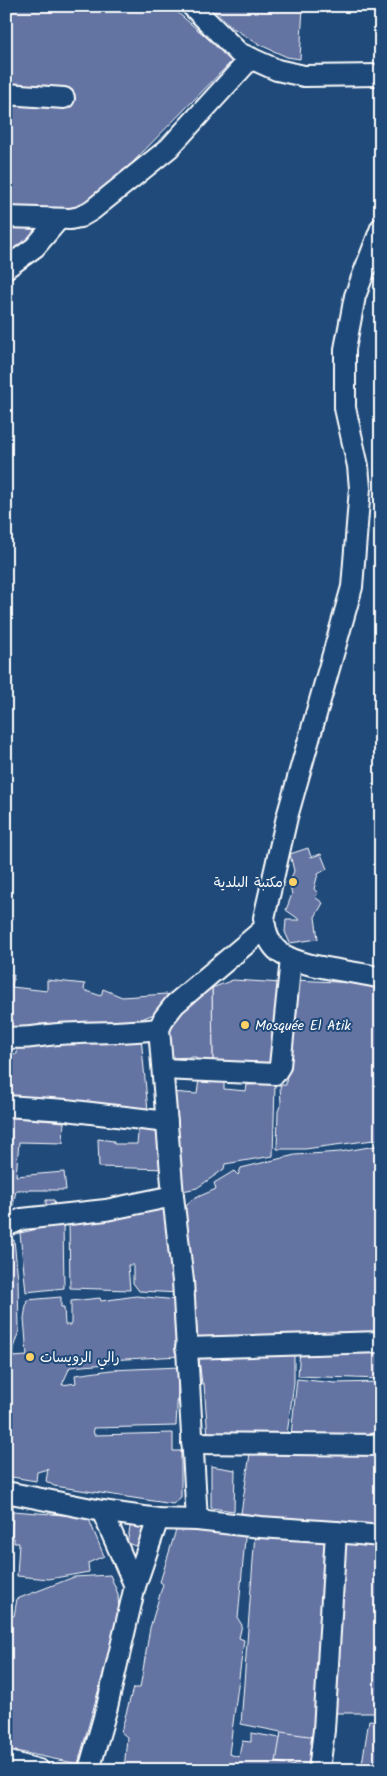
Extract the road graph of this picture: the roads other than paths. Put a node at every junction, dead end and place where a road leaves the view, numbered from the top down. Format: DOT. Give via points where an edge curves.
graph roads {
  1 [pos="192,6"];
  2 [pos="251,58"];
  3 [pos="381,75"];
  4 [pos="6,94"];
  5 [pos="64,98"];
  6 [pos="6,216"];
  7 [pos="58,220"];
  8 [pos="381,228"];
  9 [pos="6,268"];
  10 [pos="265,928"];
  11 [pos="291,959"];
  12 [pos="381,978"];
  13 [pos="159,1029"];
  14 [pos="6,1037"];
  15 [pos="163,1069"];
  16 [pos="6,1106"];
  17 [pos="167,1122"];
  18 [pos="173,1196"];
  19 [pos="6,1226"];
  20 [pos="381,1342"];
  21 [pos="186,1348"];
  22 [pos="192,1443"];
  23 [pos="381,1445"];
  24 [pos="6,1492"];
  25 [pos="102,1512"];
  26 [pos="158,1519"];
  27 [pos="197,1520"];
  28 [pos="336,1532"];
  29 [pos="381,1536"];
  30 [pos="135,1586"];
  31 [pos="6,1762"];
  32 [pos="39,1770"];
  33 [pos="89,1770"];
  34 [pos="319,1770"];
  1 -- 2 [label="street" via="239,53"];
  2 -- 3 [label="street" via="277,70 304,76"];
  2 -- 7 [label="street" via="169,148 92,210 80,217"];
  4 -- 5 [label="street"];
  6 -- 7 [label="street"];
  7 -- 9 [label="street" via="35,247"];
  8 -- 10 [label="street" via="355,296 345,349 345,408 360,488 352,587 288,817 266,904"];
  10 -- 11 [label="street" via="272,945"];
  10 -- 13 [label="street" via="175,1004"];
  11 -- 12 [label="street"];
  11 -- 15 [label="street" via="280,1066 275,1074"];
  13 -- 14 [label="street" via="106,1034 42,1034 20,1039"];
  13 -- 15 [label="street"];
  15 -- 17 [label="street"];
  16 -- 17 [label="street"];
  17 -- 18 [label="street"];
  18 -- 19 [label="street" via="106,1210 22,1219"];
  18 -- 21 [label="street" via="183,1281"];
  20 -- 21 [label="street"];
  21 -- 22 [label="street"];
  22 -- 23 [label="street"];
  22 -- 27 [label="street"];
  24 -- 25 [label="street"];
  25 -- 26 [label="street"];
  25 -- 30 [label="street"];
  26 -- 27 [label="street"];
  26 -- 30 [label="street"];
  27 -- 28 [label="street"];
  28 -- 29 [label="street"];
  28 -- 34 [label="street"];
  30 -- 33 [label="street"];
  31 -- 32 [label="street"];
}
